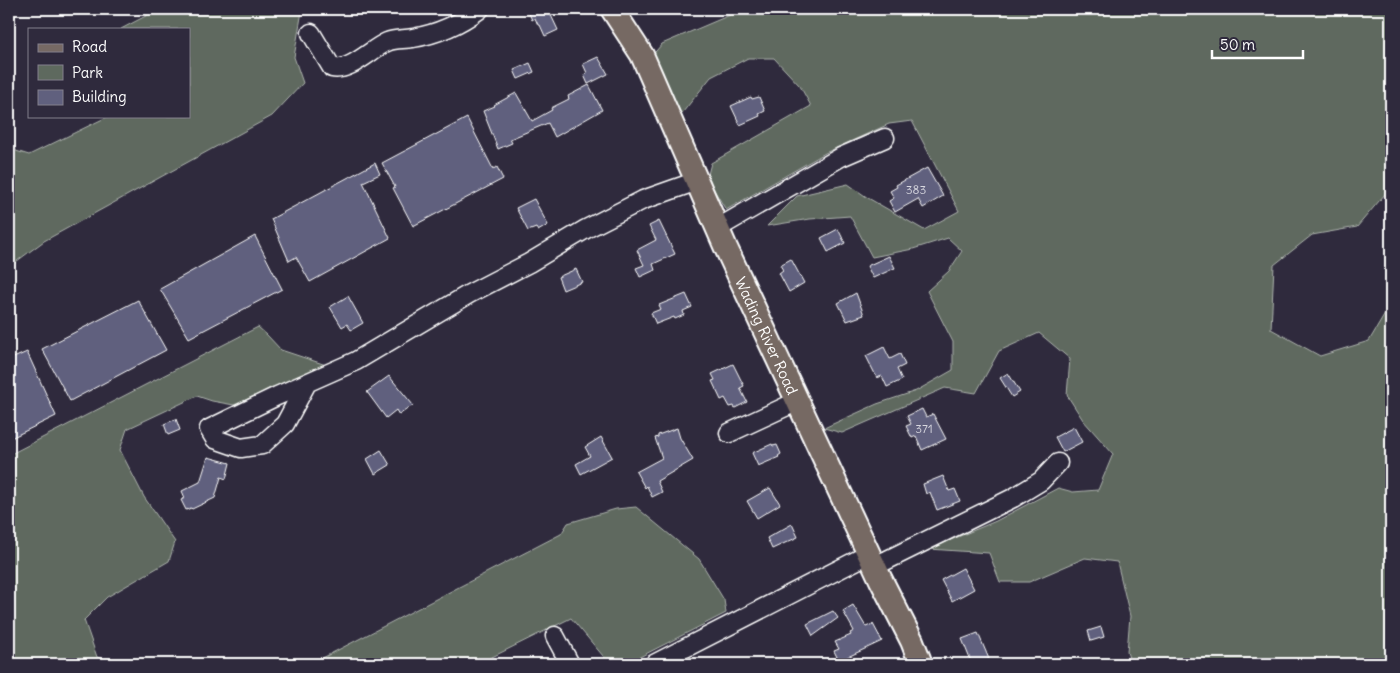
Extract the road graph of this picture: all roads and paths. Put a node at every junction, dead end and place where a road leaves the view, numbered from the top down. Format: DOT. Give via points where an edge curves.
graph roads {
  1 [pos="480,9"];
  2 [pos="612,9"];
  3 [pos="311,33"];
  4 [pos="885,138"];
  5 [pos="697,181"];
  6 [pos="718,228"];
  7 [pos="307,383"];
  8 [pos="798,401"];
  9 [pos="729,433"];
  10 [pos="1058,463"];
  11 [pos="872,560"];
  12 [pos="556,636"];
  13 [pos="570,664"];
  14 [pos="654,664"];
  15 [pos="921,664"];
  1 -- 3 [label="lane" via="432,33 386,42 338,70 332,68"];
  2 -- 5 [label="main road, Wading River Road" via="642,55"];
  4 -- 6 [label="lane" via="841,157"];
  5 -- 6 [label="main road, Wading River Road"];
  5 -- 7 [label="lane" via="643,200 586,229 356,361"];
  6 -- 8 [label="main road, Wading River Road"];
  7 -- 7 [label="lane" via="277,396 209,429 215,438 241,448 262,445 285,424"];
  8 -- 9 [label="lane"];
  8 -- 11 [label="main road, Wading River Road"];
  10 -- 11 [label="lane" via="1041,480 1013,498"];
  11 -- 14 [label="lane"];
  11 -- 15 [label="main road, Wading River Road"];
  12 -- 13 [label="lane"];
}
